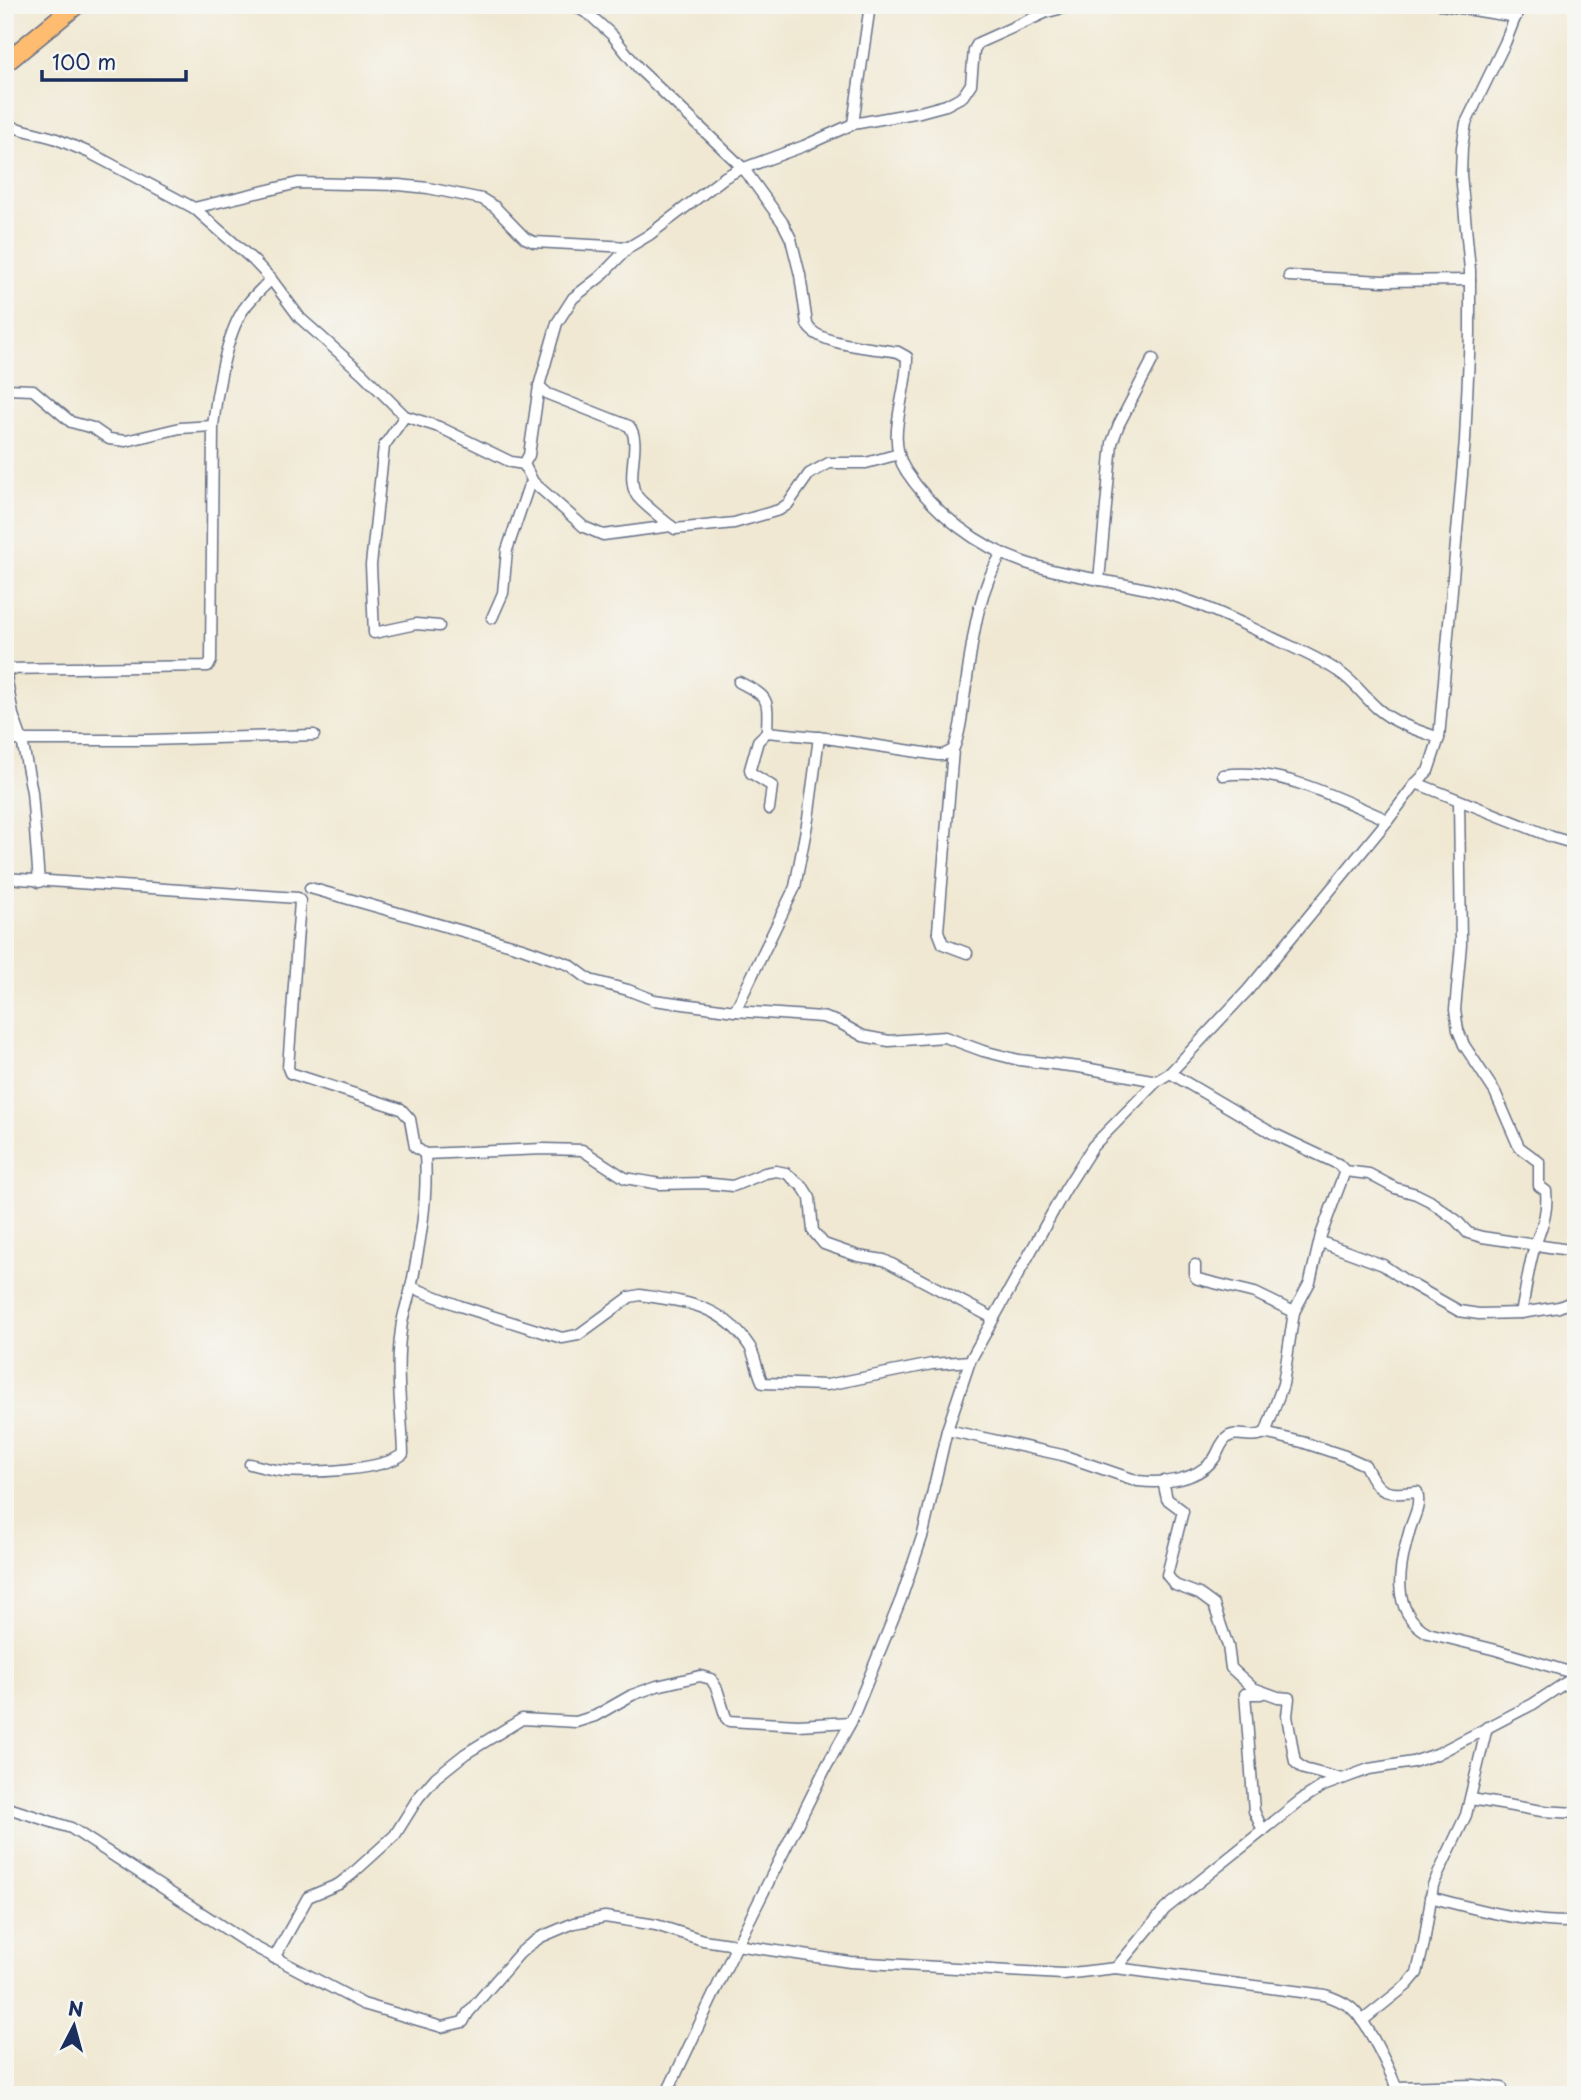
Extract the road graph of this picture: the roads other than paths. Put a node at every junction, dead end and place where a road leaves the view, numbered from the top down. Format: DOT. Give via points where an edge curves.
graph roads {
  1 [pos="76,5"];
  2 [pos="573,5"];
  3 [pos="870,5"];
  4 [pos="1094,5"];
  5 [pos="1442,5"];
  6 [pos="1520,5"];
  7 [pos="1047,9"];
  8 [pos="1516,17"];
  9 [pos="5,63"];
  10 [pos="853,124"];
  11 [pos="5,125"];
  12 [pos="744,169"];
  13 [pos="194,208"];
  14 [pos="629,247"];
  15 [pos="1289,276"];
  16 [pos="271,279"];
  17 [pos="1470,280"];
  18 [pos="1153,359"];
  19 [pos="539,386"];
  20 [pos="5,389"];
  21 [pos="405,416"];
  22 [pos="213,426"];
  23 [pos="899,454"];
  24 [pos="524,464"];
  25 [pos="533,482"];
  26 [pos="671,526"];
  27 [pos="1002,552"];
  28 [pos="1099,580"];
  29 [pos="492,618"];
  30 [pos="439,626"];
  31 [pos="5,670"];
  32 [pos="739,682"];
  33 [pos="767,732"];
  34 [pos="314,735"];
  35 [pos="819,737"];
  36 [pos="1439,738"];
  37 [pos="5,740"];
  38 [pos="22,740"];
  39 [pos="953,750"];
  40 [pos="1223,775"];
  41 [pos="1416,783"];
  42 [pos="1459,801"];
  43 [pos="769,809"];
  44 [pos="1388,820"];
  45 [pos="1576,844"];
  46 [pos="5,878"];
  47 [pos="39,882"];
  48 [pos="310,888"];
  49 [pos="967,953"];
  50 [pos="735,1011"];
  51 [pos="1170,1073"];
  52 [pos="1157,1081"];
  53 [pos="425,1154"];
  54 [pos="1345,1171"];
  55 [pos="1321,1242"];
  56 [pos="1535,1245"];
  57 [pos="1576,1251"];
  58 [pos="1195,1265"];
  59 [pos="411,1287"];
  60 [pos="1576,1300"];
  61 [pos="1294,1312"];
  62 [pos="1521,1313"];
  63 [pos="993,1318"];
  64 [pos="970,1362"];
  65 [pos="947,1430"];
  66 [pos="1265,1434"];
  67 [pos="250,1464"];
  68 [pos="1163,1481"];
  69 [pos="1576,1675"];
  70 [pos="1265,1694"];
  71 [pos="851,1723"];
  72 [pos="1487,1727"];
  73 [pos="1342,1780"];
  74 [pos="1471,1799"];
  75 [pos="5,1807"];
  76 [pos="1576,1813"];
  77 [pos="1263,1831"];
  78 [pos="1430,1897"];
  79 [pos="1576,1922"];
  80 [pos="738,1943"];
  81 [pos="274,1958"];
  82 [pos="1116,1968"];
  83 [pos="1362,2021"];
  84 [pos="1502,2088"];
  85 [pos="1397,2091"];
  86 [pos="666,2095"];
  1 -- 9 [label="highway"];
  2 -- 12 [label="street" via="612,35 640,70"];
  3 -- 10 [label="street"];
  4 -- 7 [label="street"];
  5 -- 8 [label="street"];
  6 -- 8 [label="street"];
  7 -- 10 [label="street" via="975,46 971,84 963,96 920,112"];
  8 -- 17 [label="street" via="1466,123 1461,174"];
  10 -- 12 [label="street"];
  11 -- 13 [label="street" via="90,153"];
  12 -- 14 [label="street" via="724,177"];
  12 -- 23 [label="street" via="791,239 810,331 828,340 907,357 897,435"];
  13 -- 14 [label="street" via="298,183 399,185 482,199 534,242"];
  13 -- 16 [label="street"];
  14 -- 19 [label="street" via="573,299 552,335"];
  15 -- 17 [label="street"];
  16 -- 21 [label="street" via="300,318"];
  16 -- 22 [label="street" via="238,318"];
  17 -- 36 [label="street" via="1465,440"];
  18 -- 28 [label="street" via="1112,443"];
  19 -- 24 [label="street"];
  19 -- 26 [label="street" via="548,394 629,426 635,438 631,460 634,489"];
  20 -- 22 [label="street" via="33,390 71,422 93,428 109,439 126,441 180,428"];
  21 -- 24 [label="street" via="439,427 511,463"];
  21 -- 30 [label="street" via="384,446 371,565 374,633 416,624"];
  22 -- 31 [label="street" via="208,666"];
  23 -- 26 [label="street" via="866,463 829,463 809,474 779,510 734,523 680,530"];
  23 -- 27 [label="street" via="905,470 934,507"];
  24 -- 25 [label="street"];
  25 -- 26 [label="street" via="584,527 603,535"];
  25 -- 29 [label="street" via="507,550 503,593"];
  27 -- 28 [label="street" via="1026,563"];
  27 -- 39 [label="street" via="980,601"];
  28 -- 36 [label="street" via="1186,600 1237,621 1338,671 1396,722"];
  31 -- 38 [label="street"];
  32 -- 33 [label="street" via="768,704"];
  33 -- 35 [label="street"];
  33 -- 43 [label="street" via="758,741 750,769 772,786"];
  34 -- 38 [label="street"];
  35 -- 39 [label="street" via="938,755"];
  35 -- 50 [label="street" via="795,887"];
  36 -- 41 [label="street" via="1428,771"];
  37 -- 38 [label="street"];
  38 -- 47 [label="street" via="32,792"];
  39 -- 49 [label="street" via="938,931 943,944"];
  40 -- 44 [label="street" via="1298,782"];
  41 -- 42 [label="street"];
  41 -- 44 [label="street"];
  42 -- 45 [label="street"];
  42 -- 56 [label="street" via="1458,1030 1495,1092 1519,1147 1539,1162 1539,1186 1546,1191 1547,1205"];
  44 -- 51 [label="street" via="1248,990"];
  46 -- 47 [label="street"];
  47 -- 53 [label="street" via="298,898 290,1073 401,1109 410,1119 415,1147"];
  48 -- 50 [label="street" via="522,948 570,965 590,980 653,1000"];
  50 -- 52 [label="street" via="822,1017 863,1036 890,1041 945,1037 1019,1060"];
  51 -- 52 [label="street"];
  51 -- 54 [label="street"];
  52 -- 63 [label="street" via="1093,1146"];
  53 -- 59 [label="street" via="426,1203"];
  53 -- 63 [label="street" via="582,1150 617,1174 660,1184 733,1186 765,1173 786,1173 810,1198 813,1231 824,1244 884,1260"];
  54 -- 55 [label="street"];
  54 -- 56 [label="street" via="1369,1174 1430,1201 1468,1233"];
  55 -- 61 [label="street" via="1310,1282"];
  55 -- 62 [label="street" via="1383,1265 1459,1311"];
  56 -- 57 [label="street"];
  56 -- 62 [label="street"];
  58 -- 61 [label="street" via="1198,1279 1255,1293"];
  59 -- 64 [label="street" via="562,1338 578,1335 630,1297 703,1306 744,1340 764,1383 827,1385 932,1364"];
  59 -- 67 [label="street" via="399,1352 403,1454 391,1461 334,1471 281,1471"];
  60 -- 62 [label="street"];
  61 -- 66 [label="street" via="1283,1384"];
  63 -- 64 [label="street"];
  64 -- 65 [label="street"];
  65 -- 68 [label="street" via="1062,1455 1138,1481"];
  65 -- 71 [label="street" via="919,1547"];
  66 -- 68 [label="street" via="1229,1435 1201,1471"];
  66 -- 69 [label="street" via="1302,1441 1365,1465 1382,1491 1417,1492 1419,1506 1399,1585 1403,1608 1419,1628"];
  68 -- 70 [label="street" via="1167,1499 1183,1511 1167,1575 1175,1585 1214,1605 1231,1668"];
  69 -- 72 [label="street"];
  70 -- 73 [label="street" via="1289,1698 1294,1762"];
  70 -- 77 [label="street" via="1245,1694 1254,1811"];
  71 -- 80 [label="street"];
  71 -- 81 [label="street" via="729,1721 711,1679 700,1676 632,1695 576,1722 522,1718 436,1777 395,1835 352,1874 308,1897"];
  72 -- 73 [label="street" via="1437,1754"];
  72 -- 74 [label="street"];
  73 -- 77 [label="street" via="1301,1800"];
  74 -- 76 [label="street"];
  74 -- 78 [label="street"];
  75 -- 81 [label="street" via="71,1828"];
  77 -- 82 [label="street" via="1166,1909"];
  78 -- 79 [label="street" via="1524,1919"];
  78 -- 83 [label="street" via="1414,1978"];
  80 -- 81 [label="street" via="703,1940 631,1920 586,1919 528,1946 463,2022 442,2027 363,2004"];
  80 -- 82 [label="street" via="863,1963 1063,1974"];
  80 -- 86 [label="street"];
  82 -- 83 [label="street" via="1325,1995 1352,2008"];
  83 -- 85 [label="street"];
  84 -- 85 [label="street" via="1473,2085"];
}
